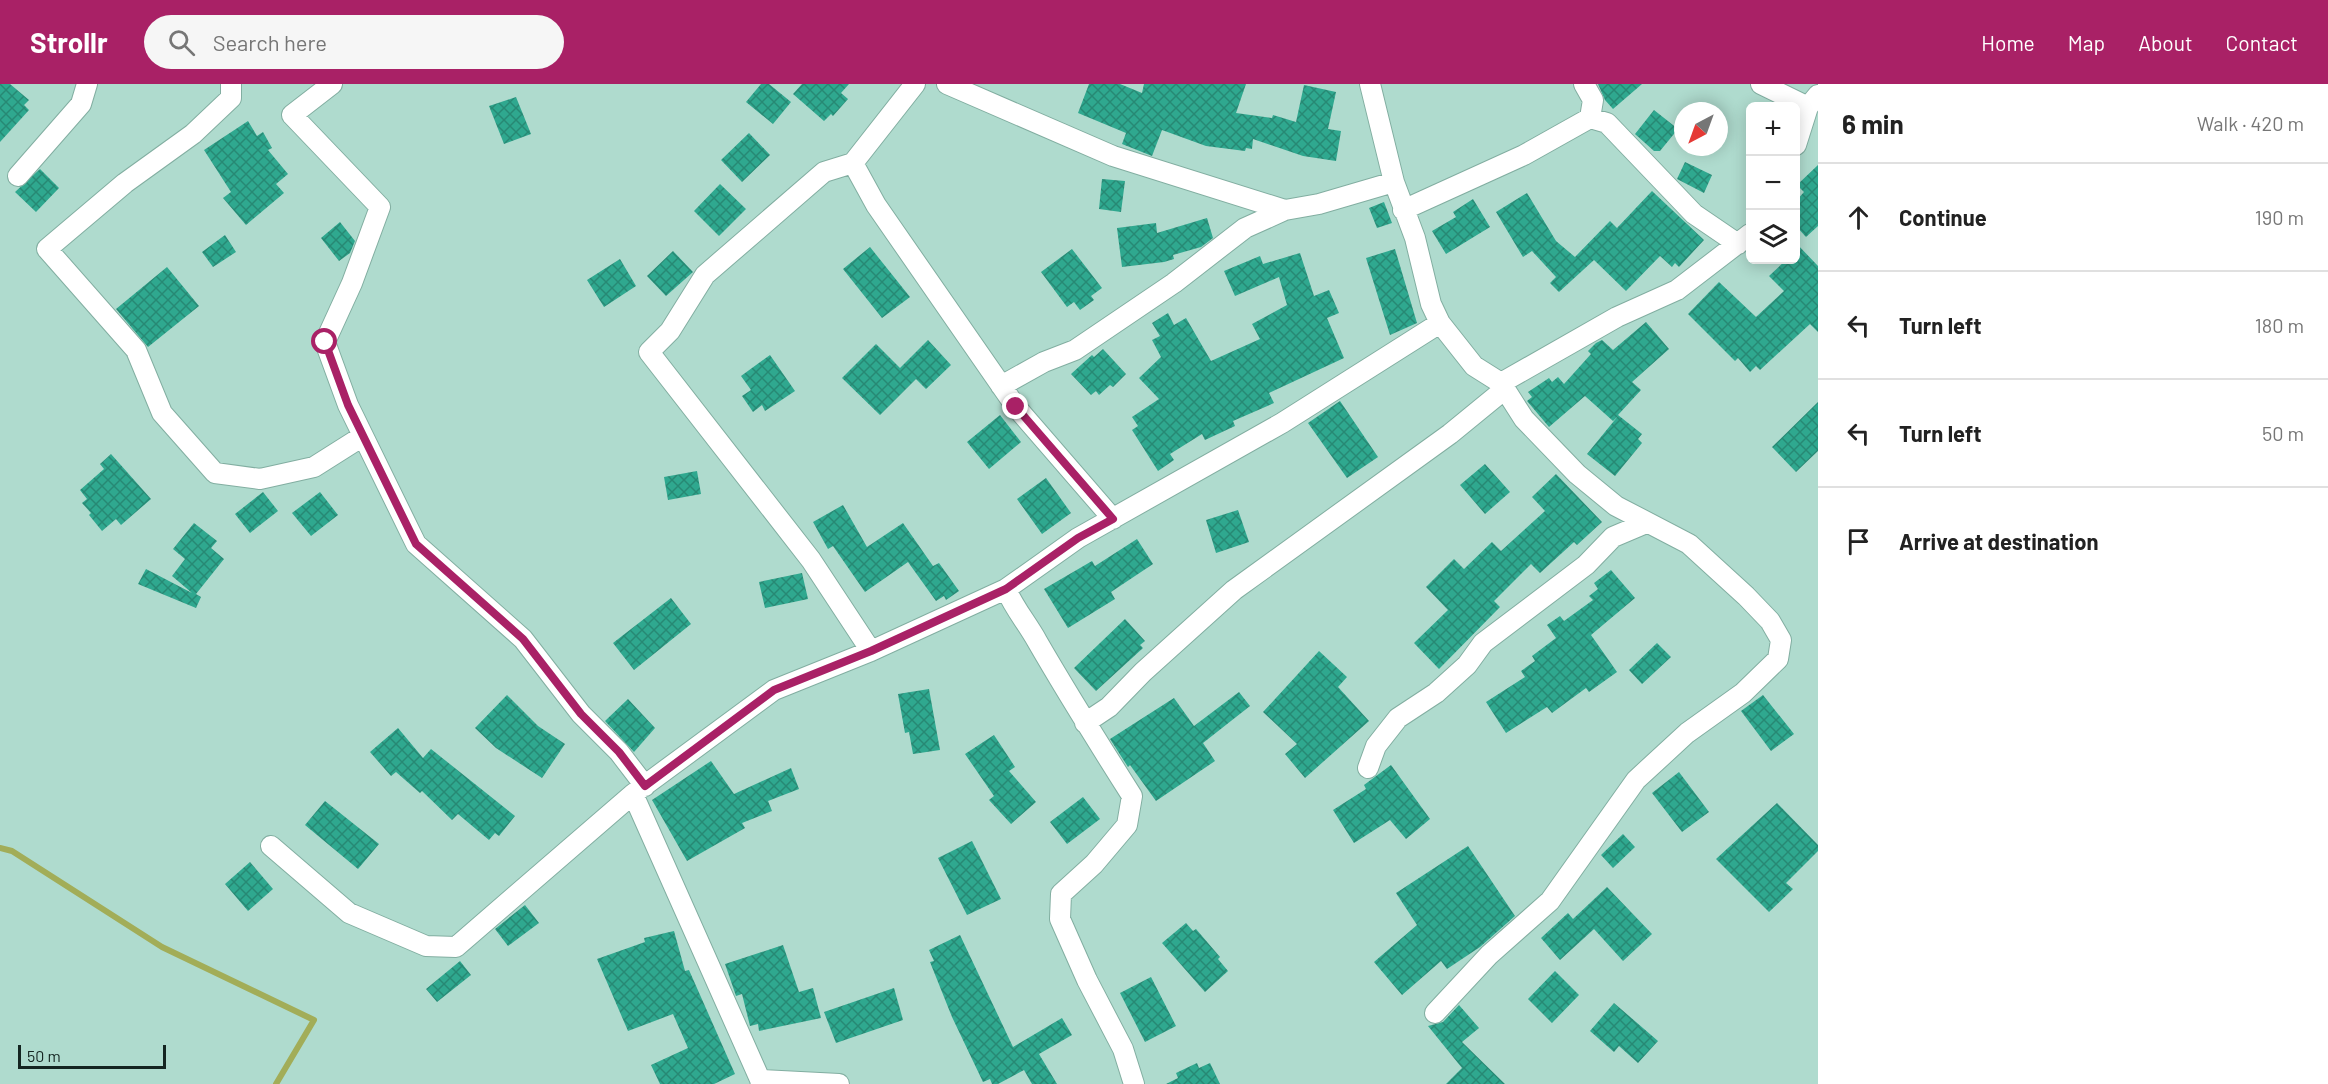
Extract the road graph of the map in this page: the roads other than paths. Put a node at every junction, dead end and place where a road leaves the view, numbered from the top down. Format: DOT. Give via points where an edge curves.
graph roads {
  1 [pos="87,84"];
  2 [pos="231,84"];
  3 [pos="332,84"];
  4 [pos="915,84"];
  5 [pos="947,84"];
  6 [pos="1370,84"];
  7 [pos="1584,84"];
  8 [pos="1761,84"];
  9 [pos="1813,101"];
  10 [pos="1590,118"];
  11 [pos="1800,135"];
  12 [pos="853,163"];
  13 [pos="18,176"];
  14 [pos="1394,182"];
  15 [pos="1285,210"];
  16 [pos="1403,210"];
  17 [pos="1744,239"];
  18 [pos="1440,323"];
  19 [pos="1001,386"];
  20 [pos="1503,386"];
  21 [pos="363,436"];
  22 [pos="1113,519"];
  23 [pos="1646,523"];
  24 [pos="1006,589"];
  25 [pos="871,651"];
  26 [pos="1085,723"];
  27 [pos="1368,768"];
  28 [pos="639,790"];
  29 [pos="271,846"];
  30 [pos="1435,1013"];
  31 [pos="761,1082"];
  32 [pos="839,1084"];
  33 [pos="1134,1084"];
  1 -- 13 [label="street" via="81,105"];
  2 -- 21 [label="street" via="231,98 194,134 125,183 47,249 136,350 162,413 215,473 260,479 314,467"];
  3 -- 21 [label="street" via="292,115 380,207 325,342"];
  4 -- 12 [label="street"];
  5 -- 15 [label="street" via="1113,156"];
  6 -- 14 [label="street"];
  7 -- 10 [label="street" via="1593,100"];
  8 -- 9 [label="street"];
  9 -- 11 [label="street"];
  10 -- 16 [label="street" via="1524,155"];
  10 -- 17 [label="street" via="1607,123 1694,214"];
  12 -- 19 [label="street" via="876,205"];
  12 -- 25 [label="street" via="824,172 705,275 670,331 649,352 811,560"];
  14 -- 15 [label="street"];
  14 -- 16 [label="street"];
  15 -- 19 [label="street" via="1245,228 1174,283 1075,350"];
  16 -- 18 [label="street"];
  17 -- 20 [label="street" via="1677,290 1617,316"];
  18 -- 20 [label="street" via="1474,366"];
  18 -- 22 [label="street" via="1282,423"];
  19 -- 22 [label="street"];
  20 -- 23 [label="street" via="1524,419 1577,474 1616,506"];
  20 -- 26 [label="street" via="1450,434 1234,590 1109,707"];
  21 -- 28 [label="street" via="416,544 523,639 581,714 619,752"];
  22 -- 24 [label="street" via="1078,538"];
  23 -- 27 [label="street" via="1613,537 1586,566 1483,643 1467,665 1436,693 1398,718 1376,746"];
  23 -- 30 [label="street" via="1689,544 1746,596 1770,621 1781,640 1778,658 1743,693 1687,733 1636,780 1550,901 1489,955"];
  24 -- 25 [label="street"];
  24 -- 26 [label="street" via="1013,607"];
  25 -- 28 [label="street" via="774,690"];
  26 -- 33 [label="street" via="1132,796 1127,825 1094,864 1061,894 1060,919 1123,1049"];
  28 -- 29 [label="street" via="456,947 426,946 349,913"];
  28 -- 31 [label="street"];
  31 -- 32 [label="street"];
}
